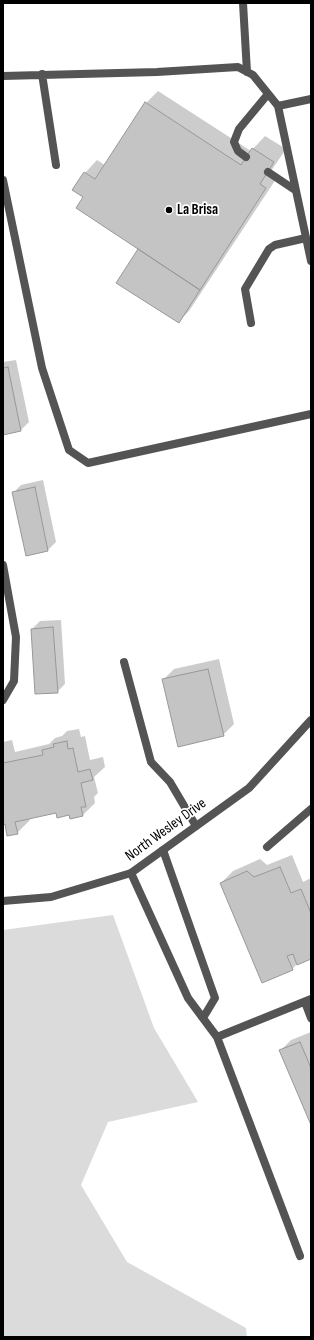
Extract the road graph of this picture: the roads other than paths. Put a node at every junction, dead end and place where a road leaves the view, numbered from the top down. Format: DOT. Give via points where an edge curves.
graph roads {
  1 [pos="243,3"];
  2 [pos="247,72"];
  3 [pos="42,74"];
  4 [pos="3,76"];
  5 [pos="268,94"];
  6 [pos="311,99"];
  7 [pos="278,106"];
  8 [pos="246,157"];
  9 [pos="56,165"];
  10 [pos="268,172"];
  11 [pos="3,180"];
  12 [pos="295,190"];
  13 [pos="306,238"];
  14 [pos="311,261"];
  15 [pos="251,323"];
  16 [pos="311,414"];
  17 [pos="3,565"];
  18 [pos="124,662"];
  19 [pos="3,700"];
  20 [pos="311,720"];
  21 [pos="311,810"];
  22 [pos="196,826"];
  23 [pos="267,847"];
  24 [pos="163,850"];
  25 [pos="131,873"];
  26 [pos="3,901"];
  27 [pos="308,1000"];
  28 [pos="203,1018"];
  29 [pos="311,1018"];
  30 [pos="217,1037"];
  31 [pos="300,1256"];
  1 -- 2 [label="street"];
  2 -- 3 [label="street" via="238,67 157,72"];
  2 -- 5 [label="street" via="253,75"];
  3 -- 4 [label="street"];
  3 -- 9 [label="street"];
  5 -- 7 [label="street"];
  5 -- 8 [label="street" via="239,129 234,142 238,152"];
  6 -- 7 [label="street"];
  7 -- 12 [label="street"];
  10 -- 12 [label="street"];
  11 -- 16 [label="street" via="42,368 69,450 88,463"];
  12 -- 13 [label="street"];
  13 -- 14 [label="street"];
  13 -- 15 [label="street" via="275,245 269,249 245,289"];
  17 -- 19 [label="street" via="16,637 14,681"];
  18 -- 22 [label="street" via="151,762 170,782"];
  20 -- 22 [label="street, North Wesley Drive" via="249,788"];
  21 -- 23 [label="street"];
  22 -- 24 [label="street, North Wesley Drive"];
  24 -- 25 [label="street, North Wesley Drive"];
  24 -- 28 [label="street" via="215,998"];
  25 -- 26 [label="street, North Wesley Drive" via="51,896"];
  25 -- 28 [label="street" via="188,998"];
  27 -- 29 [label="street"];
  27 -- 30 [label="street"];
  28 -- 30 [label="street"];
  30 -- 31 [label="street"];
}
